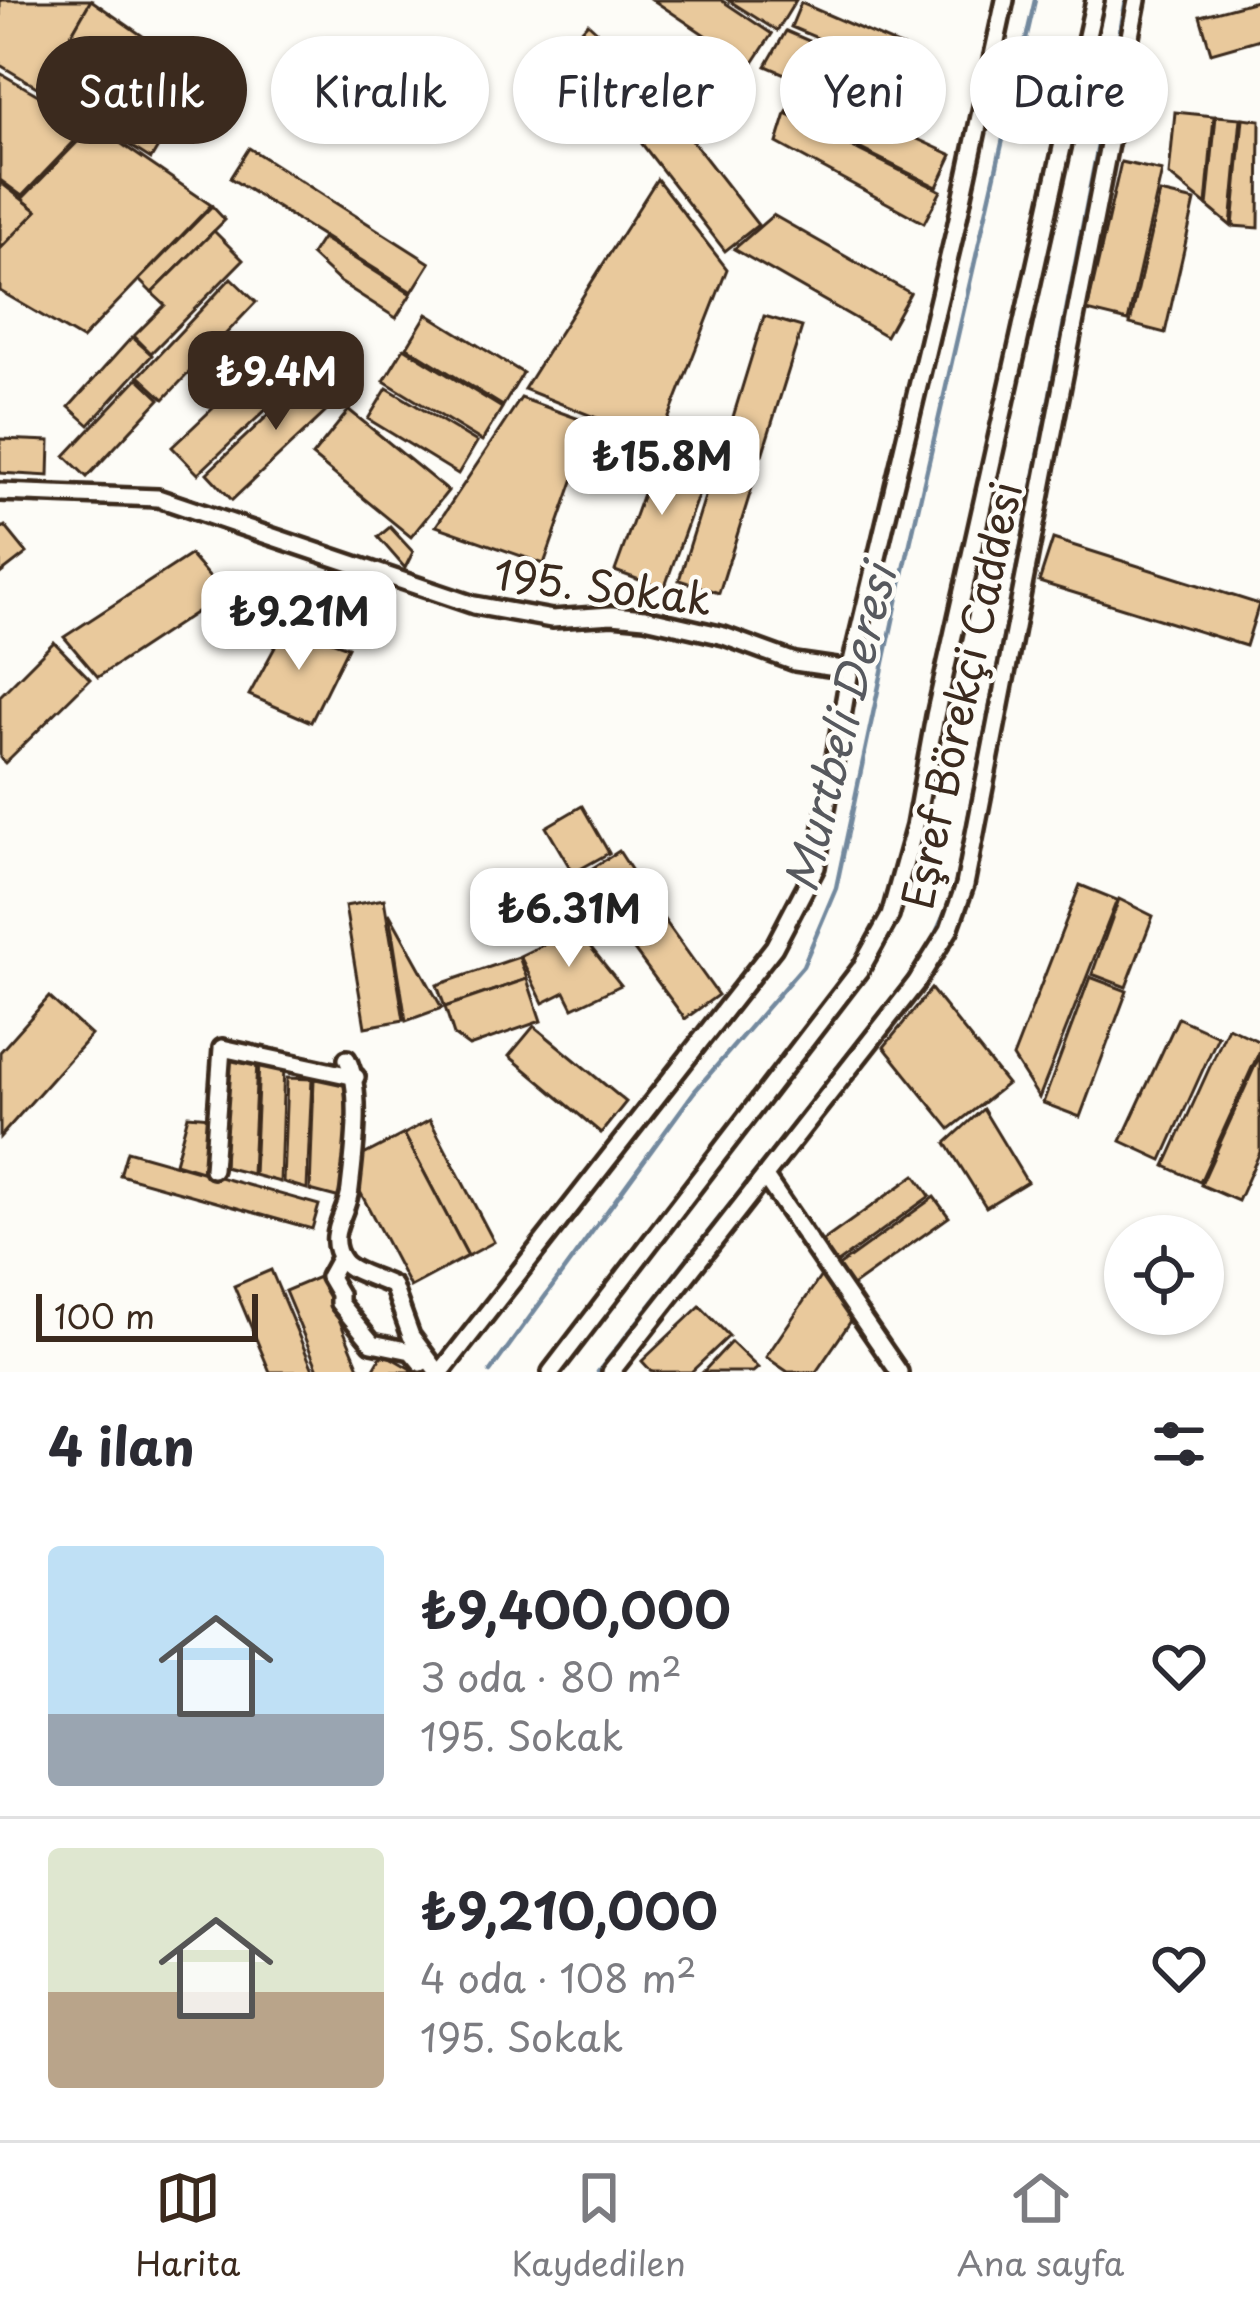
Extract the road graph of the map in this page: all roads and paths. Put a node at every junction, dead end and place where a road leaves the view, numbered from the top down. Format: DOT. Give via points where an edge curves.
graph roads {
  1 [pos="1005,0"];
  2 [pos="1095,0"];
  3 [pos="1137,0"];
  4 [pos="0,491"];
  5 [pos="850,670"];
  6 [pos="347,1059"];
  7 [pos="356,1077"];
  8 [pos="213,1169"];
  9 [pos="765,1177"];
  10 [pos="340,1257"];
  11 [pos="429,1372"];
  12 [pos="439,1372"];
  13 [pos="550,1372"];
  14 [pos="611,1372"];
  15 [pos="899,1372"];
  1 -- 5 [label="street"];
  2 -- 13 [label="street" via="890,916 830,1010"];
  3 -- 9 [label="street, Eşref Börekçi Caddesi" via="964,885 949,931 916,982"];
  4 -- 5 [label="street, 195. Sokak" via="158,498 474,605 552,619 645,618"];
  5 -- 12 [label="street" via="816,867 797,910"];
  6 -- 7 [label="street"];
  7 -- 8 [label="street" via="222,1048"];
  7 -- 10 [label="street" via="350,1196 336,1222"];
  9 -- 14 [label="street, Eşref Börekçi Caddesi"];
  9 -- 15 [label="street"];
  10 -- 11 [label="street" via="328,1277 339,1303 372,1343 411,1351"];
  10 -- 12 [label="street" via="393,1286 411,1336"];
}
